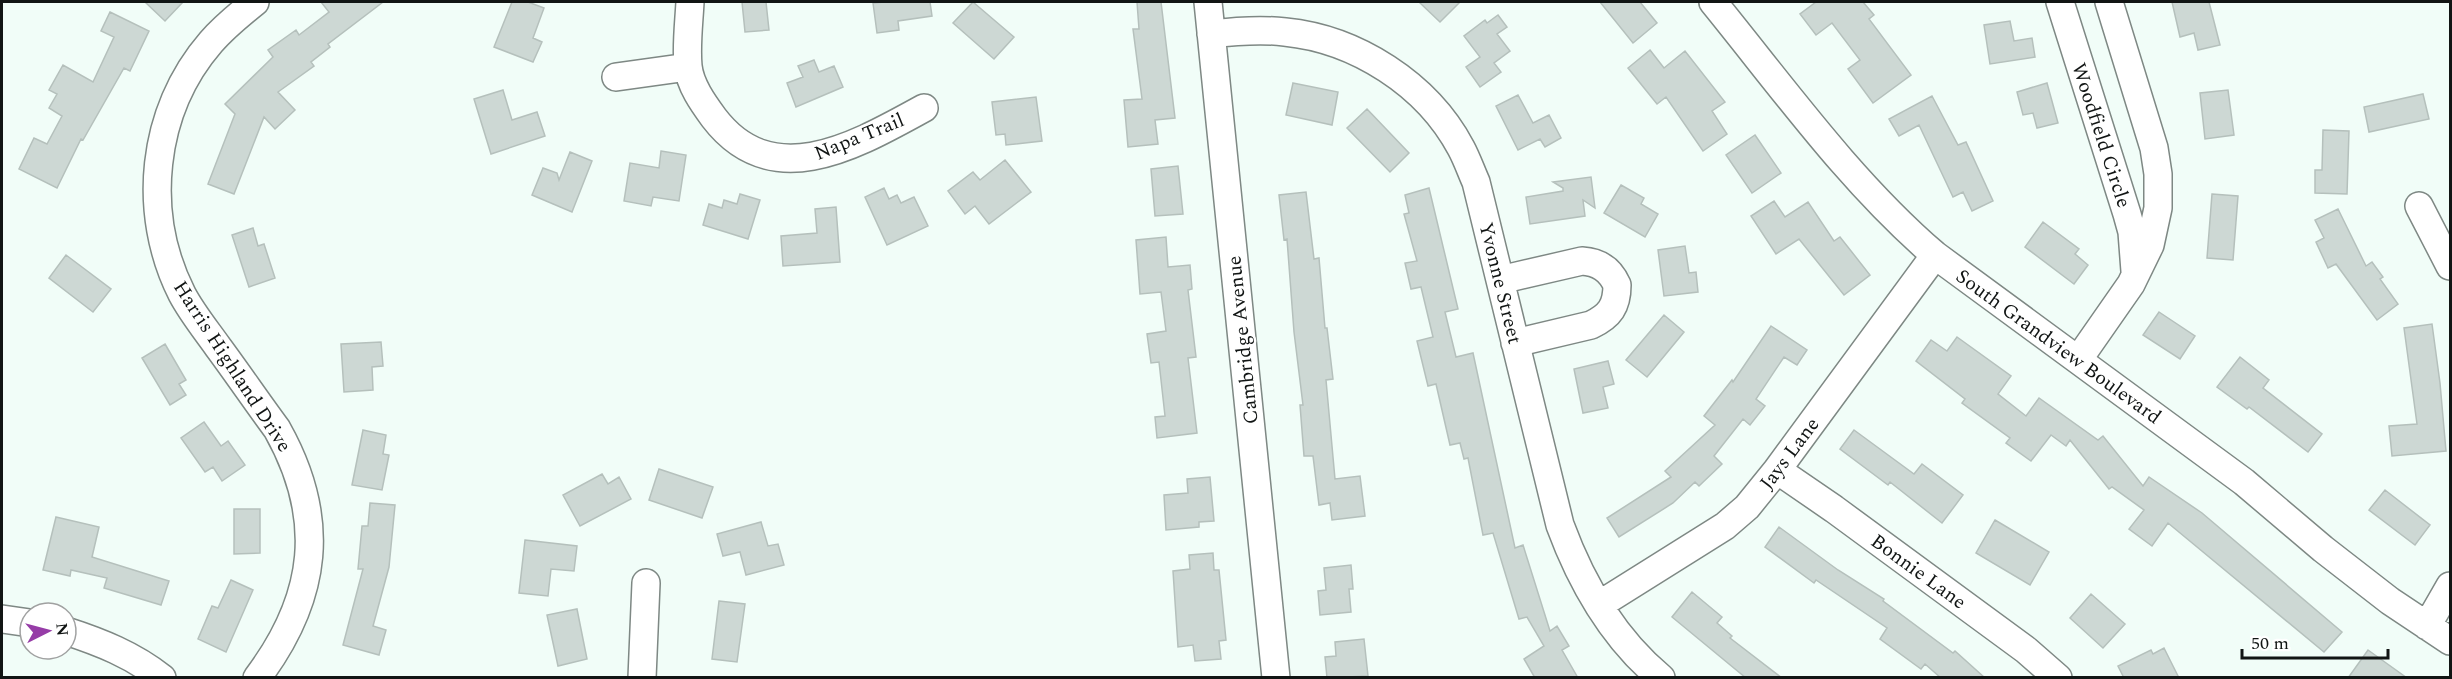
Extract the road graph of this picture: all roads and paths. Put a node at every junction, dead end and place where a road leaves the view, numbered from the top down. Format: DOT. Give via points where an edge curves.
graph roads {
  1 [pos="255,2"];
  2 [pos="690,2"];
  3 [pos="1208,2"];
  4 [pos="1713,2"];
  5 [pos="2060,2"];
  6 [pos="2109,2"];
  7 [pos="1211,34"];
  8 [pos="688,67"];
  9 [pos="616,77"];
  10 [pos="924,108"];
  11 [pos="2419,206"];
  12 [pos="1935,255"];
  13 [pos="2451,266"];
  14 [pos="2135,271"];
  15 [pos="1500,280"];
  16 [pos="1515,344"];
  17 [pos="2078,360"];
  18 [pos="1777,470"];
  19 [pos="645,583"];
  20 [pos="2451,586"];
  21 [pos="1599,604"];
  22 [pos="2,618"];
  23 [pos="18,620"];
  24 [pos="2427,626"];
  25 [pos="78,635"];
  26 [pos="2451,641"];
  27 [pos="162,678"];
  28 [pos="257,678"];
  29 [pos="642,678"];
  30 [pos="1276,678"];
  31 [pos="1661,678"];
  32 [pos="2058,678"];
  1 -- 28 [label="street, Harris Highland Drive" via="210,42 183,82 168,116 156,180 160,231 182,295 277,429 290,451 305,496 309,544 306,580 289,630"];
  2 -- 8 [label="street, Napa Trail"];
  3 -- 7 [label="street, Cambridge Avenue"];
  4 -- 12 [label="street, South Grandview Boulevard" via="1862,185 1897,223"];
  5 -- 14 [label="street, Woodfield Circle" via="2127,213"];
  6 -- 14 [label="street, Woodfield Circle" via="2154,148 2158,174 2158,208 2150,245"];
  7 -- 15 [label="street, Yvonne Street" via="1258,31 1313,37 1352,50 1408,84 1437,112 1461,148 1476,182"];
  7 -- 30 [label="street, Cambridge Avenue"];
  8 -- 9 [label="street"];
  8 -- 10 [label="street, Napa Trail" via="701,100 721,127 759,152 785,158 827,154"];
  11 -- 13 [label="street"];
  12 -- 17 [label="street, South Grandview Boulevard"];
  12 -- 18 [label="street, Jays Lane"];
  14 -- 17 [label="street, Woodfield Circle" via="2131,284"];
  15 -- 16 [label="street, Yvonne Street"];
  15 -- 16 [label="street" via="1582,261 1602,266 1617,285 1615,304 1601,320"];
  16 -- 21 [label="street, Yvonne Street" via="1560,525 1572,558"];
  17 -- 24 [label="street, South Grandview Boulevard" via="2244,482 2323,549"];
  18 -- 21 [label="street, Jays Lane" via="1747,507 1725,526"];
  18 -- 32 [label="street, Bonnie Lane" via="2026,650"];
  19 -- 29 [label="street"];
  20 -- 24 [label="street"];
  21 -- 31 [label="street, Yvonne Street" via="1627,644"];
  22 -- 23 [label="street"];
  24 -- 26 [label="street, South Grandview Boulevard"];
  25 -- 27 [label="street" via="101,642"];
}
